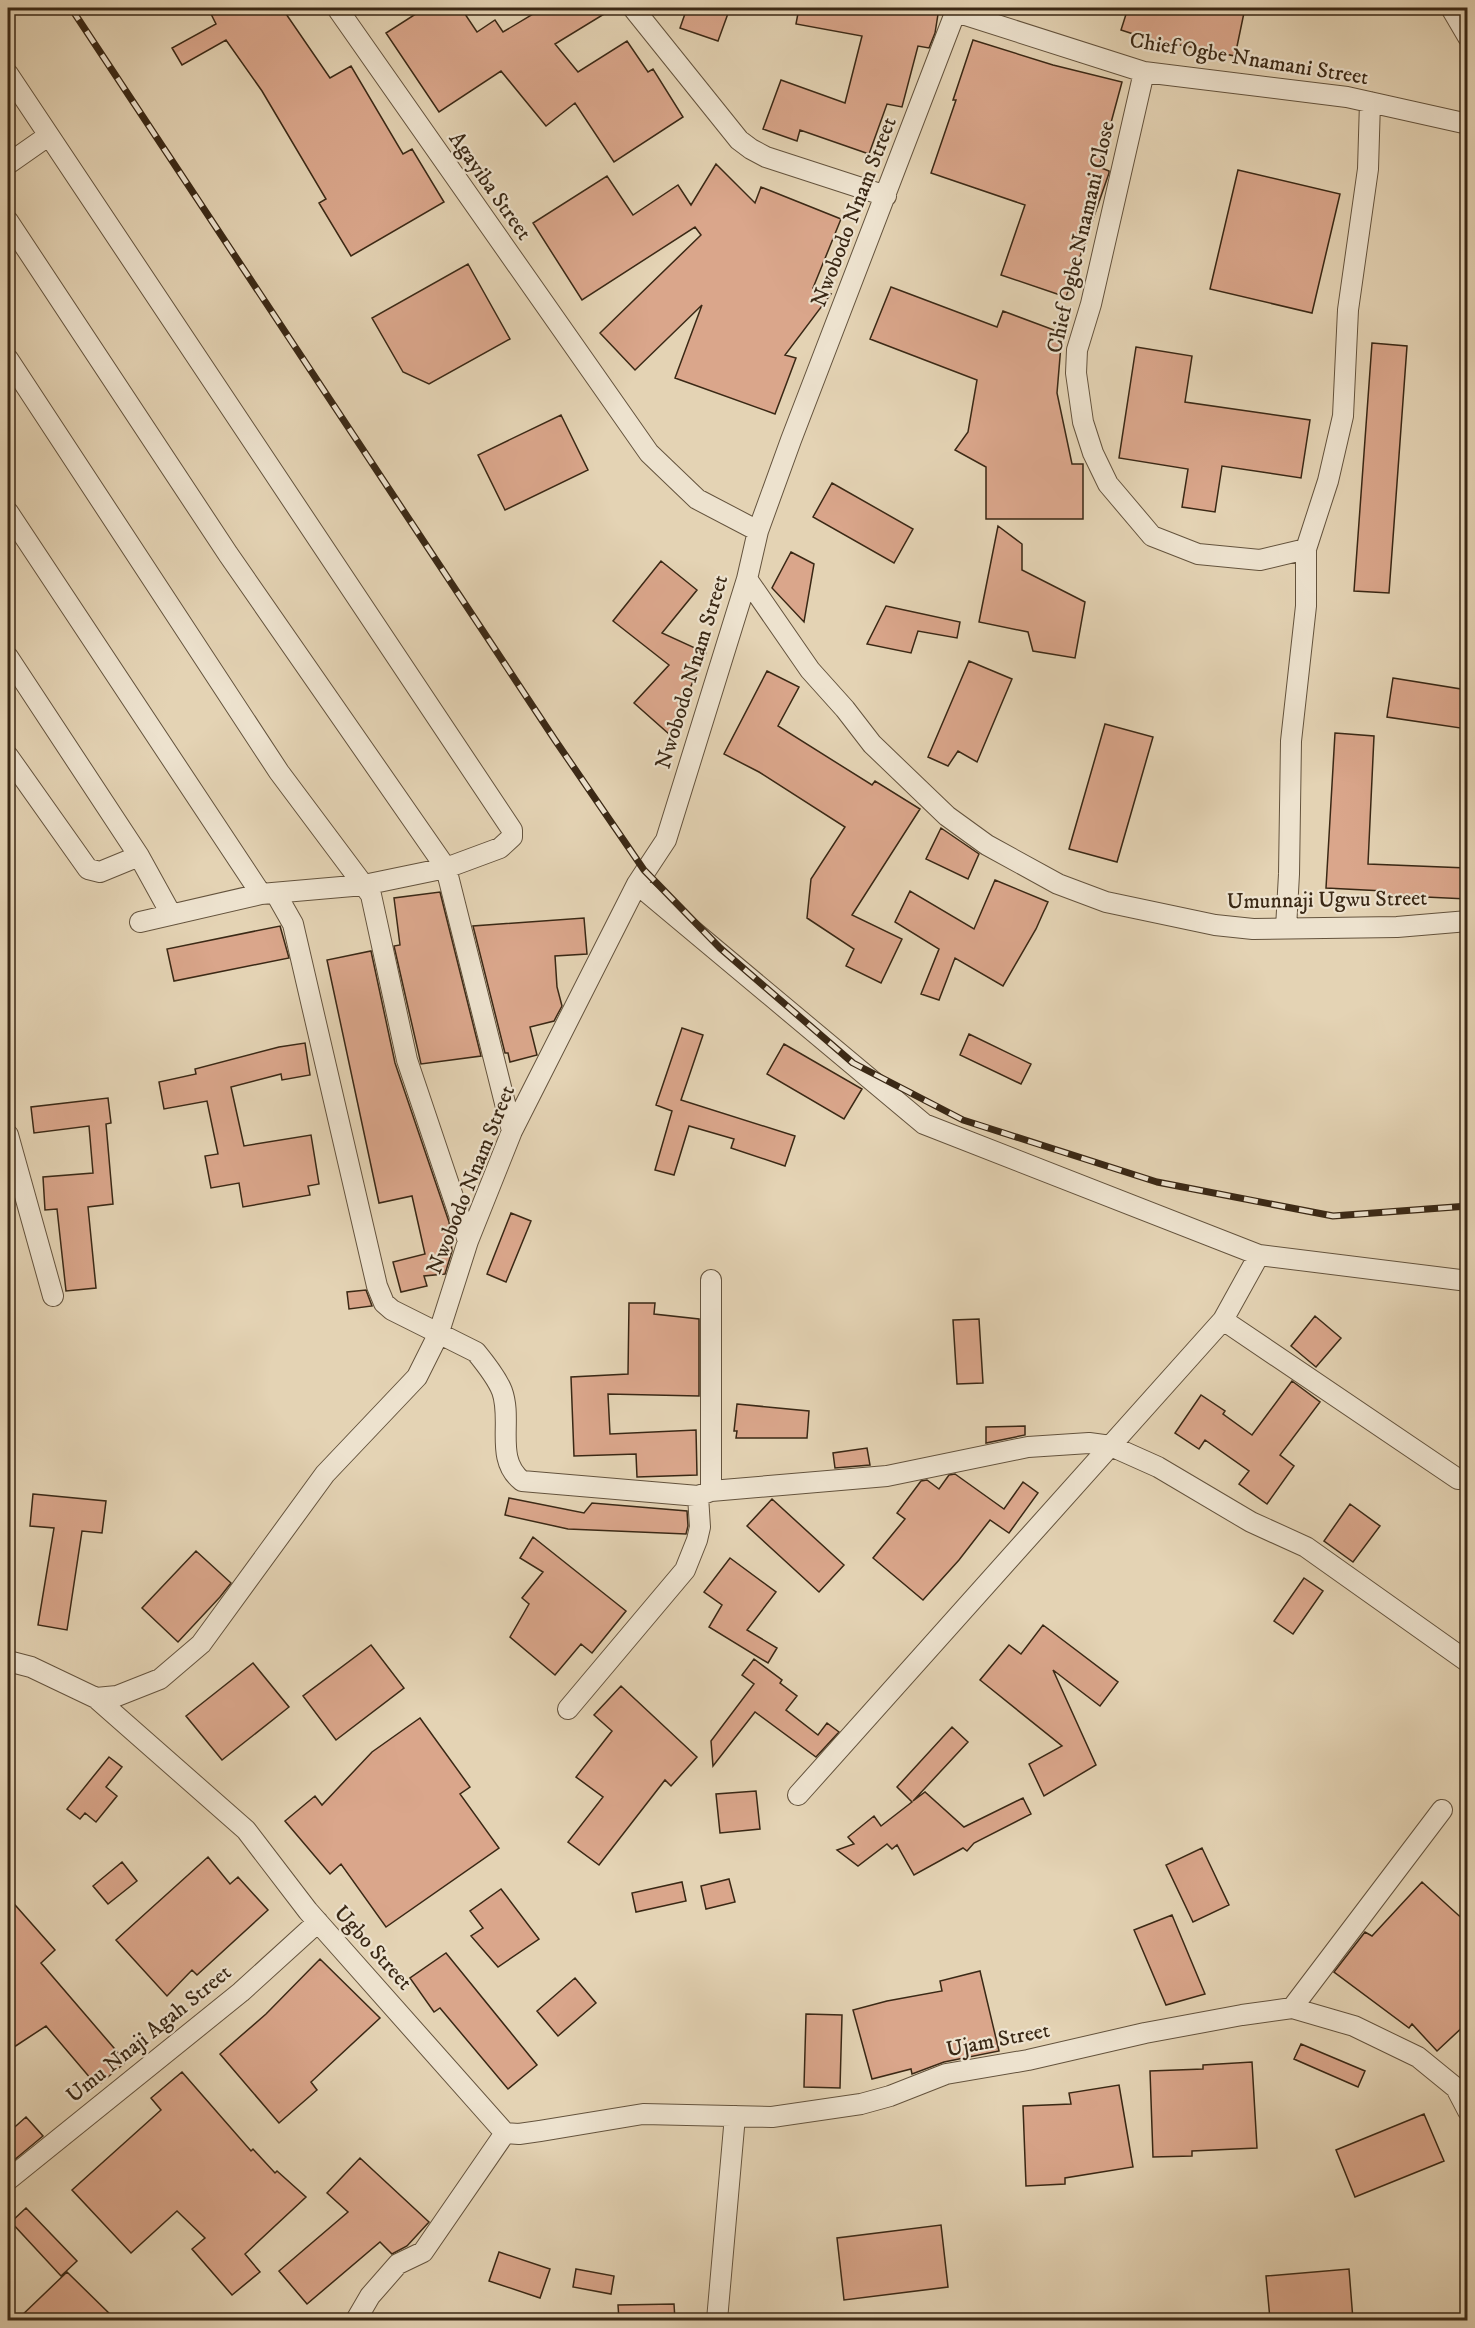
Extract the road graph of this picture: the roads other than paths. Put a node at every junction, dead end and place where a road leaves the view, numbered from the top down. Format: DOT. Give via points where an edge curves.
graph roads {
  1 [pos="337,8"];
  2 [pos="633,8"];
  3 [pos="1451,8"];
  4 [pos="957,10"];
  5 [pos="1467,37"];
  6 [pos="1144,72"];
  7 [pos="8,74"];
  8 [pos="1370,102"];
  9 [pos="1467,124"];
  10 [pos="48,136"];
  11 [pos="8,164"];
  12 [pos="886,196"];
  13 [pos="8,220"];
  14 [pos="8,359"];
  15 [pos="8,512"];
  16 [pos="758,531"];
  17 [pos="1306,549"];
  18 [pos="747,579"];
  19 [pos="8,657"];
  20 [pos="8,756"];
  21 [pos="139,856"];
  22 [pos="446,868"];
  23 [pos="637,884"];
  24 [pos="364,885"];
  25 [pos="268,894"];
  26 [pos="171,914"];
  27 [pos="1467,921"];
  28 [pos="140,922"];
  29 [pos="1286,928"];
  30 [pos="512,1131"];
  31 [pos="8,1135"];
  32 [pos="468,1241"];
  33 [pos="1258,1255"];
  34 [pos="711,1280"];
  35 [pos="1467,1281"];
  36 [pos="53,1296"];
  37 [pos="1223,1320"];
  38 [pos="438,1335"];
  39 [pos="1111,1446"];
  40 [pos="1467,1479"];
  41 [pos="705,1493"];
  42 [pos="8,1661"];
  43 [pos="1467,1662"];
  44 [pos="96,1698"];
  45 [pos="568,1709"];
  46 [pos="798,1795"];
  47 [pos="1442,1810"];
  48 [pos="318,1922"];
  49 [pos="1292,2008"];
  50 [pos="1462,2085"];
  51 [pos="1467,2111"];
  52 [pos="735,2116"];
  53 [pos="505,2133"];
  54 [pos="8,2180"];
  55 [pos="356,2320"];
  56 [pos="717,2320"];
  1 -- 16 [label="street, Agayiba Street" via="650,453 697,499"];
  2 -- 12 [label="street" via="739,140 751,149"];
  3 -- 5 [label="street"];
  4 -- 6 [label="street, Chief Ogbe Nnamani Street"];
  4 -- 12 [label="street, Nwobodo Nnam Street"];
  6 -- 8 [label="street, Chief Ogbe Nnamani Street"];
  6 -- 17 [label="street, Chief Ogbe Nnamani Close" via="1077,350 1083,422 1093,453 1108,484 1152,536 1198,554 1260,560"];
  7 -- 10 [label="street"];
  8 -- 9 [label="street, Chief Ogbe Nnamani Street"];
  8 -- 17 [label="street" via="1368,169 1348,310 1343,416"];
  10 -- 11 [label="street"];
  10 -- 22 [label="street" via="512,830 512,837 500,848"];
  12 -- 16 [label="street, Nwobodo Nnam Street"];
  13 -- 22 [label="street" via="228,554"];
  14 -- 24 [label="street" via="279,772"];
  15 -- 25 [label="street"];
  16 -- 18 [label="street, Nwobodo Nnam Street"];
  17 -- 29 [label="street" via="1306,606 1291,741"];
  18 -- 23 [label="street, Nwobodo Nnam Street" via="666,840"];
  18 -- 29 [label="street, Umunnaji Ugwu Street" via="810,670 872,744 947,816 987,845 1058,884 1106,902 1215,925"];
  19 -- 21 [label="street"];
  20 -- 21 [label="street" via="88,869 100,873"];
  21 -- 26 [label="street"];
  22 -- 24 [label="street"];
  22 -- 30 [label="street"];
  23 -- 30 [label="street, Nwobodo Nnam Street"];
  23 -- 33 [label="street" via="924,1124"];
  24 -- 25 [label="street"];
  24 -- 32 [label="street" via="374,904 407,1060"];
  25 -- 26 [label="street"];
  25 -- 38 [label="street" via="293,924 384,1303"];
  26 -- 28 [label="street"];
  27 -- 29 [label="street, Umunnaji Ugwu Street" via="1396,927"];
  30 -- 32 [label="street, Nwobodo Nnam Street"];
  31 -- 36 [label="street"];
  32 -- 38 [label="street, Nwobodo Nnam Street"];
  33 -- 35 [label="street"];
  33 -- 37 [label="street"];
  34 -- 41 [label="street"];
  37 -- 39 [label="street"];
  37 -- 40 [label="street" via="1458,1479"];
  38 -- 41 [label="street" via="476,1352 502,1391 509,1466 522,1481"];
  38 -- 44 [label="street, Nwobodo Nnam Street" via="417,1377 325,1474 201,1644 160,1678 117,1696"];
  39 -- 41 [label="street" via="1089,1443 1028,1447 887,1476"];
  39 -- 43 [label="street" via="1158,1467 1251,1522 1306,1547"];
  39 -- 46 [label="street"];
  41 -- 45 [label="street" via="697,1540 685,1570"];
  42 -- 44 [label="street, Ugbo Street" via="32,1667"];
  44 -- 48 [label="street, Ugbo Street" via="246,1830"];
  47 -- 49 [label="street"];
  48 -- 53 [label="street, Ugbo Street"];
  48 -- 54 [label="street, Umu Nnaji Agah Street" via="241,1992"];
  49 -- 50 [label="street, Ujam Street" via="1354,2026 1418,2057"];
  49 -- 52 [label="street, Ujam Street" via="946,2074 861,2104 772,2117"];
  50 -- 51 [label="street, Ujam Street"];
  52 -- 53 [label="street, Ujam Street" via="643,2114"];
  52 -- 56 [label="street"];
  53 -- 55 [label="street" via="423,2252 398,2264 370,2296"];
}
